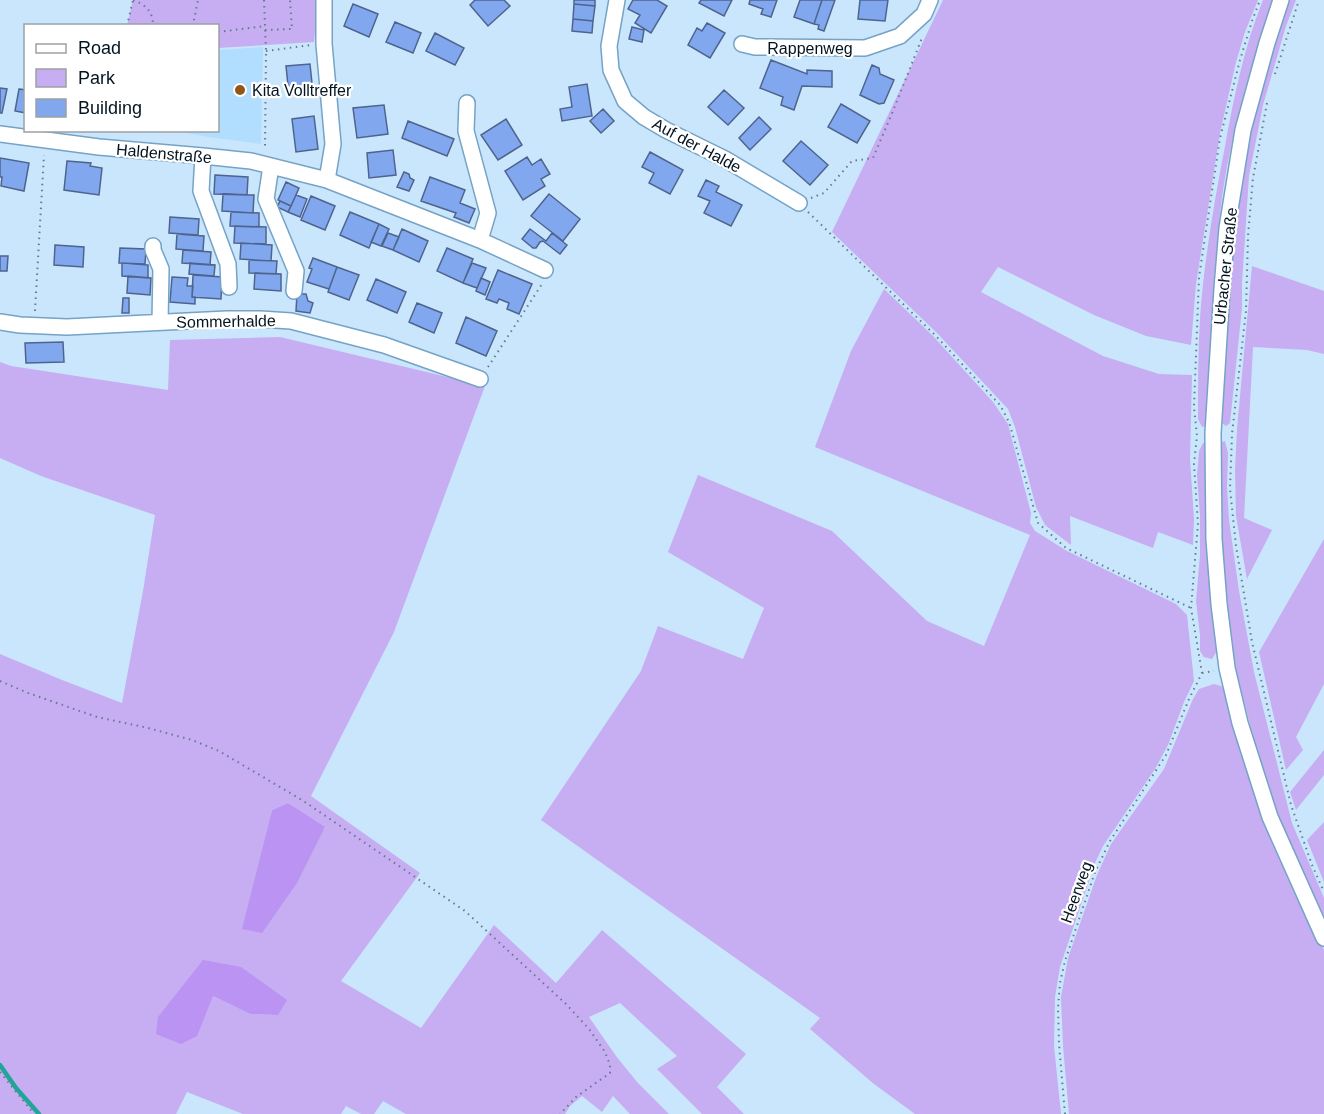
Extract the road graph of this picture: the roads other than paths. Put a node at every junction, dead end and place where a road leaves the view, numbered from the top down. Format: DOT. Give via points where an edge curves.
graph roads {
  1 [pos="324,0"];
  2 [pos="617,0"];
  3 [pos="1281,0"];
  4 [pos="927,7"];
  5 [pos="742,44"];
  6 [pos="467,104"];
  7 [pos="0,134"];
  8 [pos="203,156"];
  9 [pos="268,165"];
  10 [pos="327,180"];
  11 [pos="799,203"];
  12 [pos="480,240"];
  13 [pos="153,246"];
  14 [pos="543,277"];
  15 [pos="229,287"];
  16 [pos="294,291"];
  17 [pos="0,322"];
  18 [pos="160,322"];
  19 [pos="480,379"];
  20 [pos="1324,938"];
  1 -- 10 [label="street" via="333,144"];
  2 -- 11 [label="street, Auf der Halde" via="609,46 611,70 626,101 666,130"];
  3 -- 20 [label="street, Urbacher Straße" via="1243,130 1227,228 1213,433 1214,539 1227,668 1240,723 1270,817"];
  4 -- 5 [label="street, Rappenweg" via="900,36 866,48"];
  6 -- 12 [label="street" via="465,131 488,213"];
  7 -- 8 [label="street, Haldenstraße"];
  8 -- 9 [label="street, Haldenstraße"];
  8 -- 15 [label="street, Sommerhalde" via="201,191 228,264"];
  9 -- 10 [label="street, Haldenstraße"];
  9 -- 16 [label="street" via="266,199 296,271"];
  10 -- 12 [label="street, Haldenstraße"];
  12 -- 14 [label="street, Haldenstraße"];
  13 -- 18 [label="street" via="161,269"];
  17 -- 18 [label="street, Sommerhalde" via="67,327"];
  18 -- 19 [label="street, Sommerhalde" via="291,321 384,345"];
}
